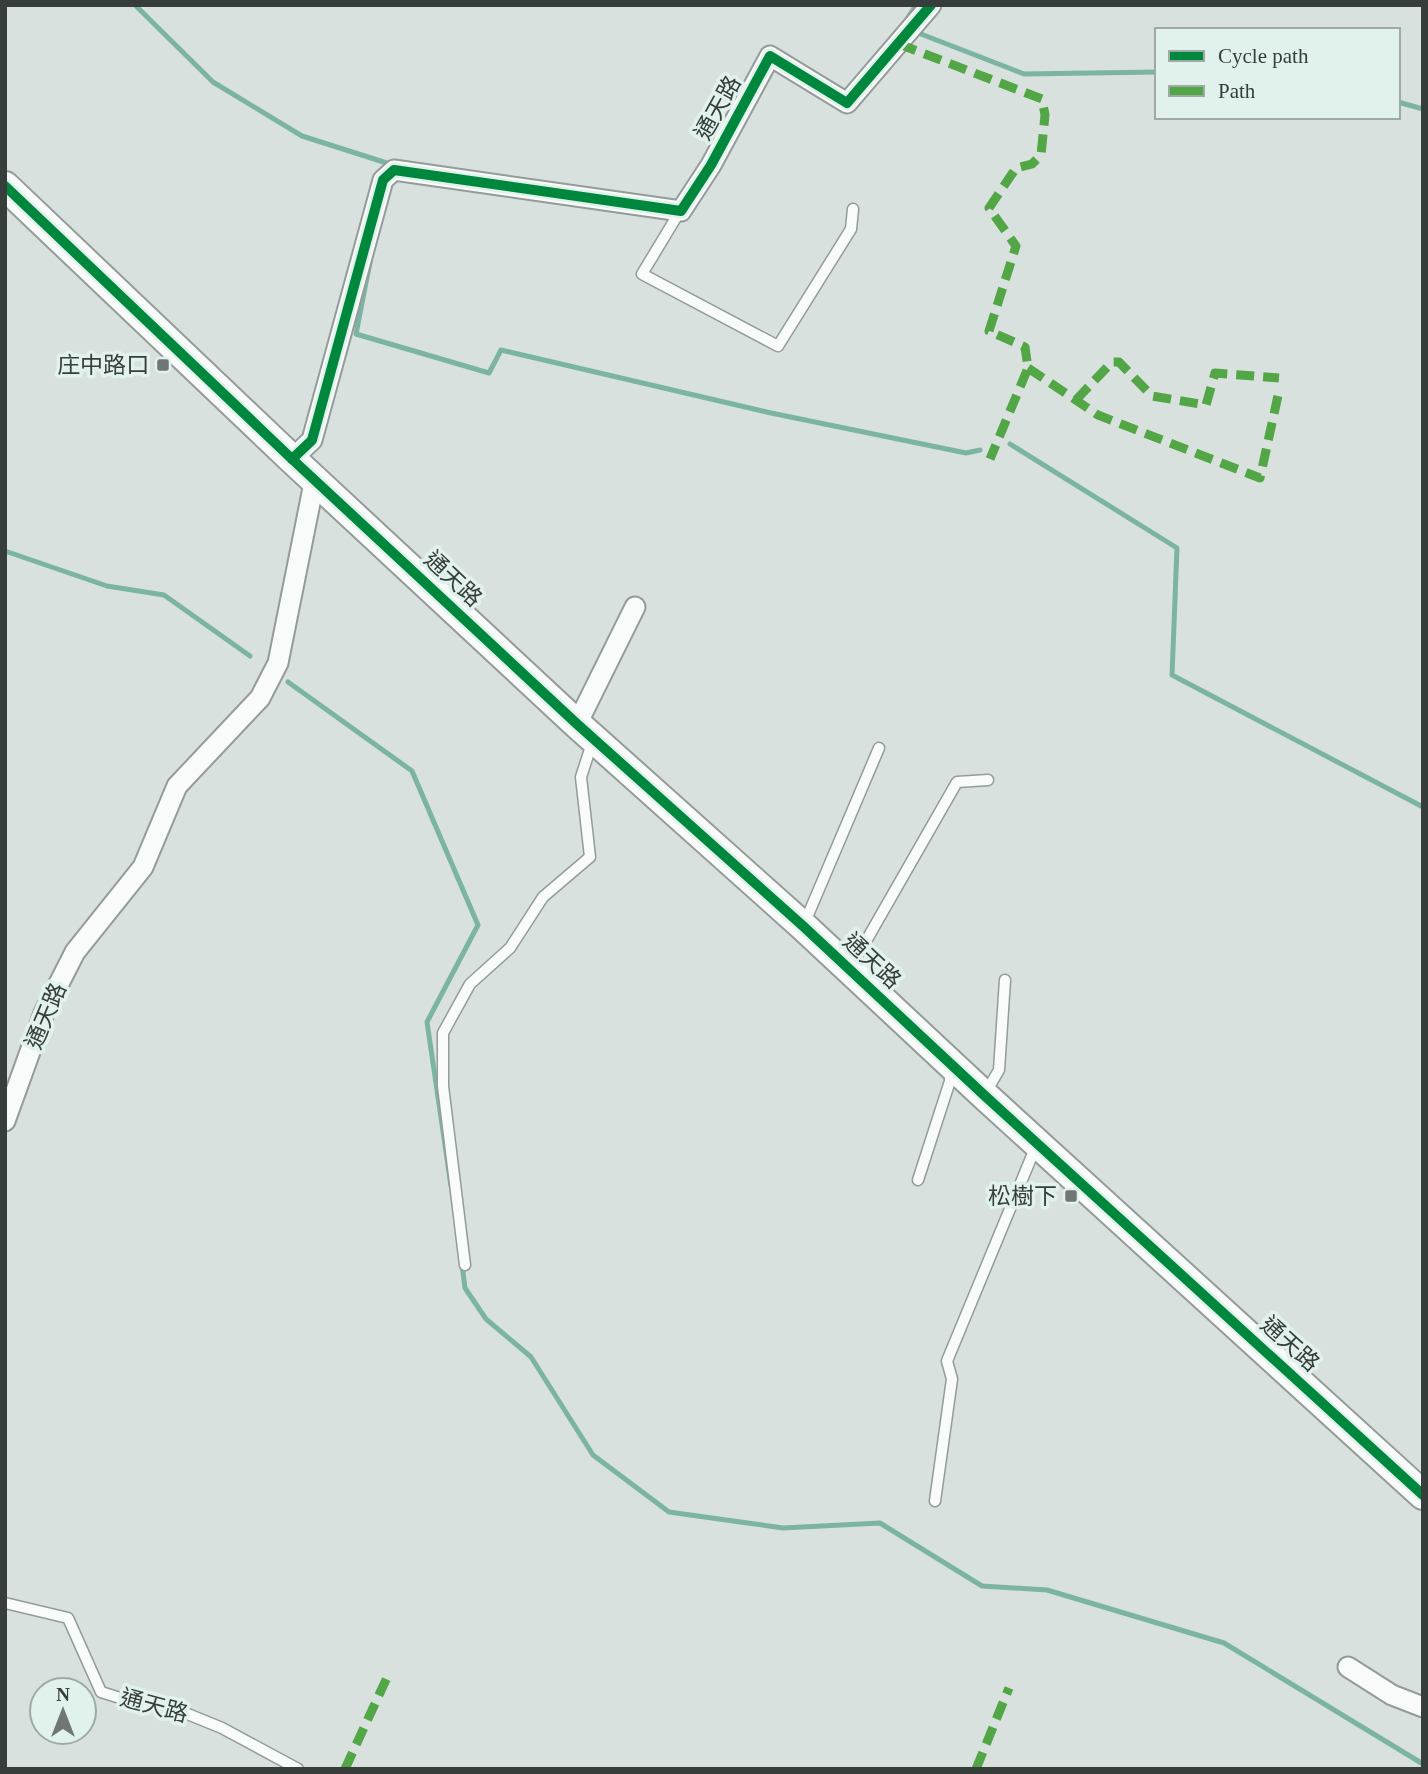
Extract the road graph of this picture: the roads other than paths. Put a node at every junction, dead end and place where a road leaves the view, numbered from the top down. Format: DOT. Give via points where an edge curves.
graph roads {
  1 [pos="932,5"];
  2 [pos="5,186"];
  3 [pos="853,209"];
  4 [pos="681,211"];
  5 [pos="292,459"];
  6 [pos="315,478"];
  7 [pos="635,607"];
  8 [pos="585,732"];
  9 [pos="879,748"];
  10 [pos="988,780"];
  11 [pos="803,926"];
  12 [pos="850,969"];
  13 [pos="1005,980"];
  14 [pos="950,1064"];
  15 [pos="984,1095"];
  16 [pos="5,1121"];
  17 [pos="1038,1143"];
  18 [pos="918,1180"];
  19 [pos="465,1265"];
  20 [pos="1423,1495"];
  21 [pos="935,1501"];
  22 [pos="5,1603"];
  23 [pos="1348,1667"];
  24 [pos="1423,1707"];
  25 [pos="298,1769"];
  1 -- 4 [label="street, 通天路" via="847,103 771,56"];
  2 -- 5 [label="street, 通天路"];
  3 -- 4 [label="lane" via="851,229 778,346 642,274"];
  4 -- 5 [label="street" via="394,170 383,180 312,440"];
  5 -- 6 [label="street, 通天路"];
  6 -- 8 [label="street, 通天路"];
  6 -- 16 [label="street, 通天路" via="278,663 260,698 177,786 143,867 75,952 44,1013"];
  7 -- 8 [label="street"];
  8 -- 11 [label="street, 通天路"];
  8 -- 19 [label="lane" via="581,777 590,857 544,897 510,948 470,984 443,1033 443,1086"];
  9 -- 11 [label="lane"];
  10 -- 12 [label="lane" via="957,782"];
  11 -- 12 [label="street, 通天路"];
  12 -- 14 [label="street, 通天路"];
  13 -- 15 [label="lane" via="999,1070"];
  14 -- 15 [label="street, 通天路"];
  14 -- 18 [label="lane" via="950,1082"];
  15 -- 17 [label="street, 通天路"];
  17 -- 20 [label="street, 通天路"];
  17 -- 21 [label="lane" via="947,1361 951,1379"];
  22 -- 25 [label="lane, 通天路" via="68,1618 101,1692 136,1703 163,1704 222,1728"];
  23 -- 24 [label="street" via="1392,1695"];
}
